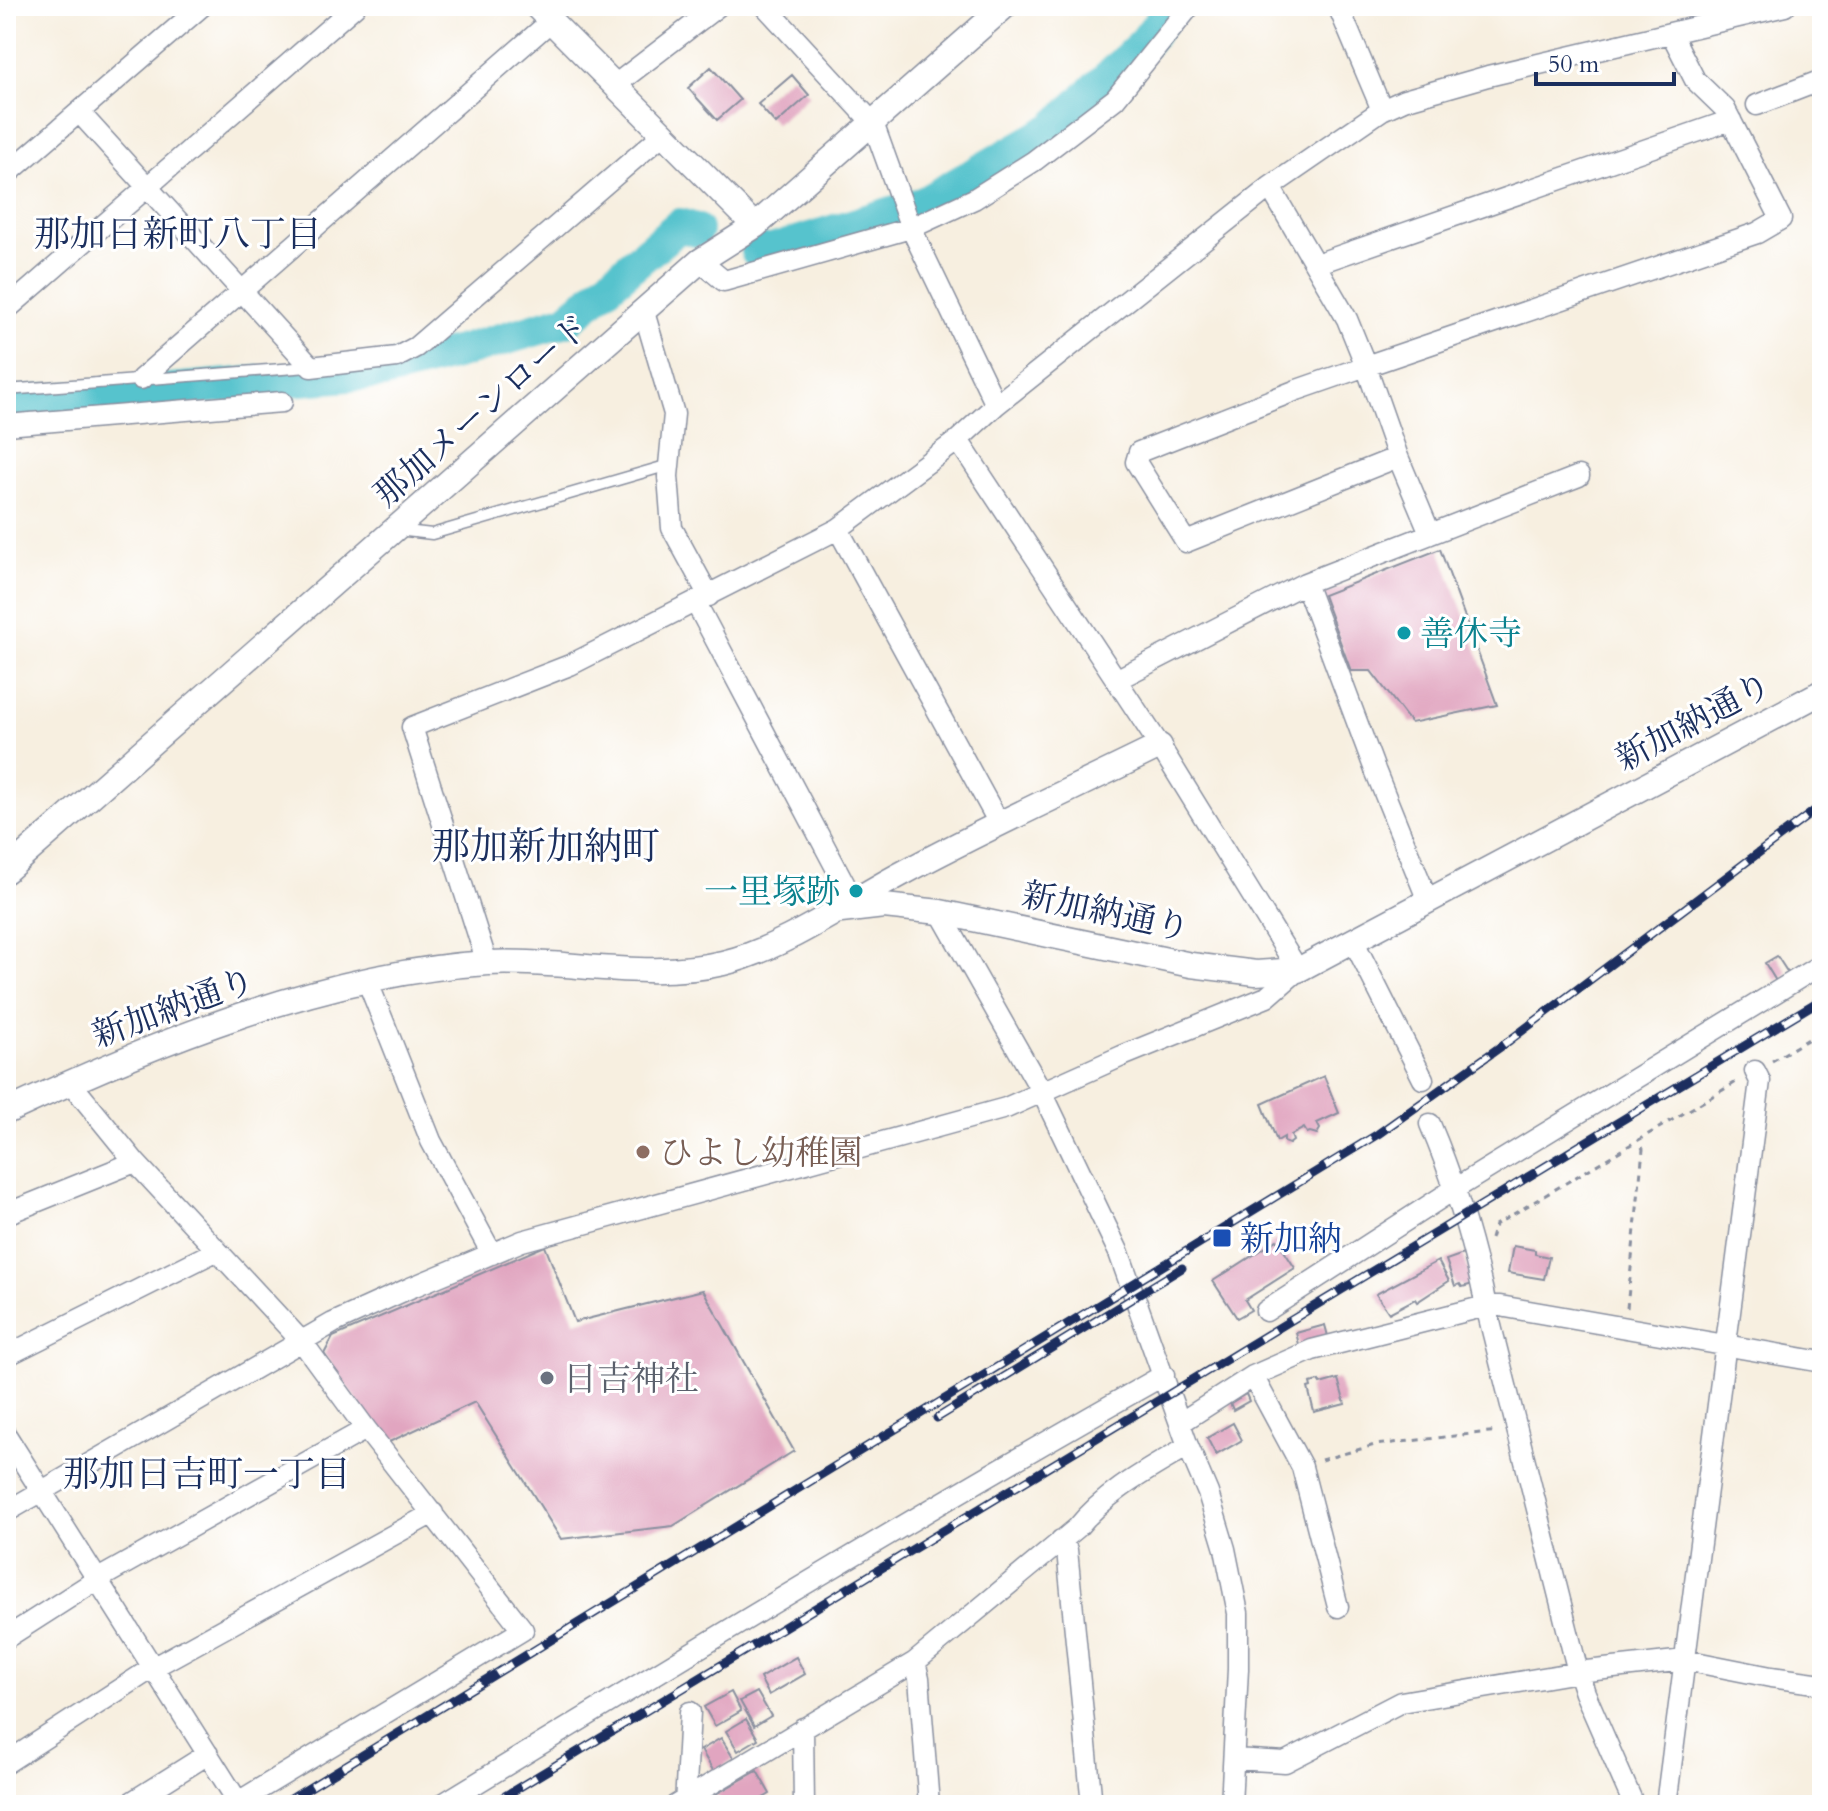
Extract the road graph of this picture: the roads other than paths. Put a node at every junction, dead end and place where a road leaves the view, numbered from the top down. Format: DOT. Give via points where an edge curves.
graph roads {
  1 [pos="202,6"];
  2 [pos="355,6"];
  3 [pos="718,6"];
  4 [pos="765,6"];
  5 [pos="1005,6"];
  6 [pos="1190,6"];
  7 [pos="1338,6"];
  8 [pos="1785,6"];
  9 [pos="544,14"];
  10 [pos="1671,33"];
  11 [pos="1822,80"];
  12 [pos="615,85"];
  13 [pos="1757,105"];
  14 [pos="1382,110"];
  15 [pos="79,112"];
  16 [pos="1731,120"];
  17 [pos="873,123"];
  18 [pos="662,135"];
  19 [pos="6,175"];
  20 [pos="1270,187"];
  21 [pos="147,188"];
  22 [pos="909,220"];
  23 [pos="755,226"];
  24 [pos="700,261"];
  25 [pos="1316,264"];
  26 [pos="242,292"];
  27 [pos="6,310"];
  28 [pos="644,312"];
  29 [pos="1366,366"];
  30 [pos="311,367"];
  31 [pos="141,379"];
  32 [pos="6,390"];
  33 [pos="282,402"];
  34 [pos="996,405"];
  35 [pos="6,425"];
  36 [pos="958,440"];
  37 [pos="1398,457"];
  38 [pos="669,465"];
  39 [pos="1579,476"];
  40 [pos="838,529"];
  41 [pos="396,530"];
  42 [pos="1430,533"];
  43 [pos="1305,583"];
  44 [pos="702,599"];
  45 [pos="1116,680"];
  46 [pos="1822,692"];
  47 [pos="1160,746"];
  48 [pos="1000,825"];
  49 [pos="6,871"];
  50 [pos="1428,901"];
  51 [pos="845,906"];
  52 [pos="940,912"];
  53 [pos="1354,942"];
  54 [pos="487,963"];
  55 [pos="1822,964"];
  56 [pos="1298,970"];
  57 [pos="367,980"];
  58 [pos="1755,1071"];
  59 [pos="1423,1079"];
  60 [pos="70,1082"];
  61 [pos="1042,1092"];
  62 [pos="6,1112"];
  63 [pos="1430,1124"];
  64 [pos="135,1162"];
  65 [pos="1453,1190"];
  66 [pos="6,1214"];
  67 [pos="216,1251"];
  68 [pos="492,1254"];
  69 [pos="1486,1306"];
  70 [pos="1266,1311"];
  71 [pos="303,1343"];
  72 [pos="1725,1344"];
  73 [pos="6,1356"];
  74 [pos="1822,1362"];
  75 [pos="1164,1375"];
  76 [pos="1253,1376"];
  77 [pos="1180,1423"];
  78 [pos="366,1429"];
  79 [pos="6,1435"];
  80 [pos="1188,1446"];
  81 [pos="42,1491"];
  82 [pos="6,1512"];
  83 [pos="433,1513"];
  84 [pos="1061,1540"];
  85 [pos="98,1579"];
  86 [pos="1338,1607"];
  87 [pos="6,1638"];
  88 [pos="1685,1660"];
  89 [pos="915,1662"];
  90 [pos="154,1667"];
  91 [pos="1578,1672"];
  92 [pos="1822,1684"];
  93 [pos="690,1712"];
  94 [pos="803,1728"];
  95 [pos="208,1754"];
  96 [pos="1234,1759"];
  97 [pos="6,1763"];
  98 [pos="682,1803"];
  99 [pos="127,1805"];
  100 [pos="441,1805"];
  101 [pos="804,1805"];
  102 [pos="929,1805"];
  103 [pos="1092,1805"];
  104 [pos="1231,1805"];
  105 [pos="1634,1805"];
  106 [pos="1666,1805"];
  1 -- 15 [label="street"];
  2 -- 21 [label="street"];
  3 -- 12 [label="street"];
  4 -- 17 [label="street"];
  5 -- 17 [label="street, 那加メーンロード"];
  6 -- 22 [label="street" via="1115,99 1034,161 974,199"];
  7 -- 14 [label="street"];
  8 -- 10 [label="street"];
  9 -- 12 [label="street"];
  9 -- 26 [label="street"];
  10 -- 14 [label="street" via="1488,76"];
  10 -- 16 [label="street" via="1695,80"];
  11 -- 13 [label="street"];
  12 -- 18 [label="street"];
  14 -- 20 [label="street"];
  15 -- 19 [label="street"];
  15 -- 21 [label="street"];
  16 -- 25 [label="street"];
  16 -- 29 [label="street" via="1781,219 1757,233"];
  17 -- 22 [label="street"];
  17 -- 23 [label="street, 那加メーンロード"];
  18 -- 23 [label="street"];
  18 -- 30 [label="street" via="416,347 397,357"];
  20 -- 25 [label="street"];
  20 -- 34 [label="street"];
  21 -- 26 [label="street"];
  21 -- 27 [label="street"];
  22 -- 24 [label="street" via="724,281"];
  22 -- 34 [label="street"];
  23 -- 24 [label="street, 那加メーンロード"];
  24 -- 28 [label="street, 那加メーンロード"];
  25 -- 29 [label="street"];
  26 -- 30 [label="street"];
  26 -- 31 [label="street"];
  28 -- 38 [label="street" via="674,414"];
  28 -- 41 [label="street, 那加メーンロード"];
  29 -- 37 [label="street"];
  29 -- 37 [label="street" via="1139,452 1136,462 1186,542"];
  30 -- 31 [label="lane"];
  31 -- 32 [label="lane"];
  33 -- 35 [label="street"];
  34 -- 36 [label="street"];
  36 -- 40 [label="street"];
  36 -- 45 [label="street"];
  37 -- 42 [label="street"];
  38 -- 41 [label="lane" via="432,534"];
  38 -- 44 [label="street" via="672,528"];
  39 -- 42 [label="street"];
  40 -- 44 [label="street"];
  40 -- 48 [label="street"];
  41 -- 49 [label="street, 那加メーンロード"];
  42 -- 43 [label="street"];
  43 -- 45 [label="street"];
  43 -- 50 [label="street"];
  44 -- 51 [label="street"];
  44 -- 54 [label="street" via="570,665 412,727"];
  45 -- 47 [label="street"];
  46 -- 50 [label="street, 新加納通り"];
  47 -- 48 [label="street"];
  47 -- 56 [label="street"];
  48 -- 51 [label="street"];
  50 -- 53 [label="street, 新加納通り"];
  51 -- 52 [label="street, 新加納通り"];
  51 -- 54 [label="street" via="762,948 688,969"];
  52 -- 56 [label="street, 新加納通り" via="1191,965 1256,973"];
  52 -- 61 [label="street"];
  53 -- 56 [label="street, 新加納通り"];
  53 -- 59 [label="street"];
  54 -- 57 [label="street, 新加納通り"];
  55 -- 65 [label="street"];
  56 -- 61 [label="street" via="1267,997"];
  57 -- 60 [label="street, 新加納通り" via="175,1040"];
  57 -- 68 [label="street" via="431,1141"];
  58 -- 72 [label="street" via="1760,1081"];
  60 -- 62 [label="street, 新加納通り"];
  60 -- 64 [label="street"];
  61 -- 68 [label="street" via="1006,1108 641,1207"];
  61 -- 75 [label="street" via="1119,1253"];
  63 -- 65 [label="street"];
  64 -- 66 [label="street"];
  64 -- 67 [label="street"];
  65 -- 69 [label="street" via="1465,1216"];
  65 -- 70 [label="street"];
  67 -- 71 [label="street"];
  67 -- 73 [label="street"];
  68 -- 71 [label="street" via="333,1323"];
  69 -- 72 [label="street"];
  69 -- 76 [label="street" via="1312,1350"];
  69 -- 91 [label="street"];
  71 -- 78 [label="street"];
  71 -- 81 [label="street"];
  72 -- 74 [label="street"];
  72 -- 88 [label="street"];
  75 -- 77 [label="street"];
  75 -- 100 [label="street"];
  76 -- 77 [label="street"];
  76 -- 86 [label="street" via="1302,1467"];
  77 -- 80 [label="street"];
  78 -- 83 [label="street"];
  78 -- 85 [label="street"];
  79 -- 81 [label="street"];
  80 -- 84 [label="street" via="1124,1484"];
  80 -- 96 [label="street" via="1225,1549 1238,1613"];
  81 -- 82 [label="street"];
  81 -- 85 [label="street"];
  83 -- 90 [label="street"];
  83 -- 95 [label="street" via="523,1630 238,1802"];
  84 -- 89 [label="street"];
  84 -- 103 [label="street" via="1067,1550"];
  85 -- 87 [label="street"];
  85 -- 90 [label="street"];
  88 -- 91 [label="street"];
  88 -- 92 [label="street"];
  88 -- 106 [label="street"];
  89 -- 94 [label="street"];
  89 -- 102 [label="street"];
  90 -- 95 [label="street"];
  90 -- 97 [label="street"];
  91 -- 96 [label="street" via="1401,1702 1285,1762"];
  91 -- 105 [label="street"];
  93 -- 98 [label="street"];
  94 -- 98 [label="street"];
  94 -- 101 [label="street"];
  95 -- 99 [label="street"];
  96 -- 104 [label="street"];
}
